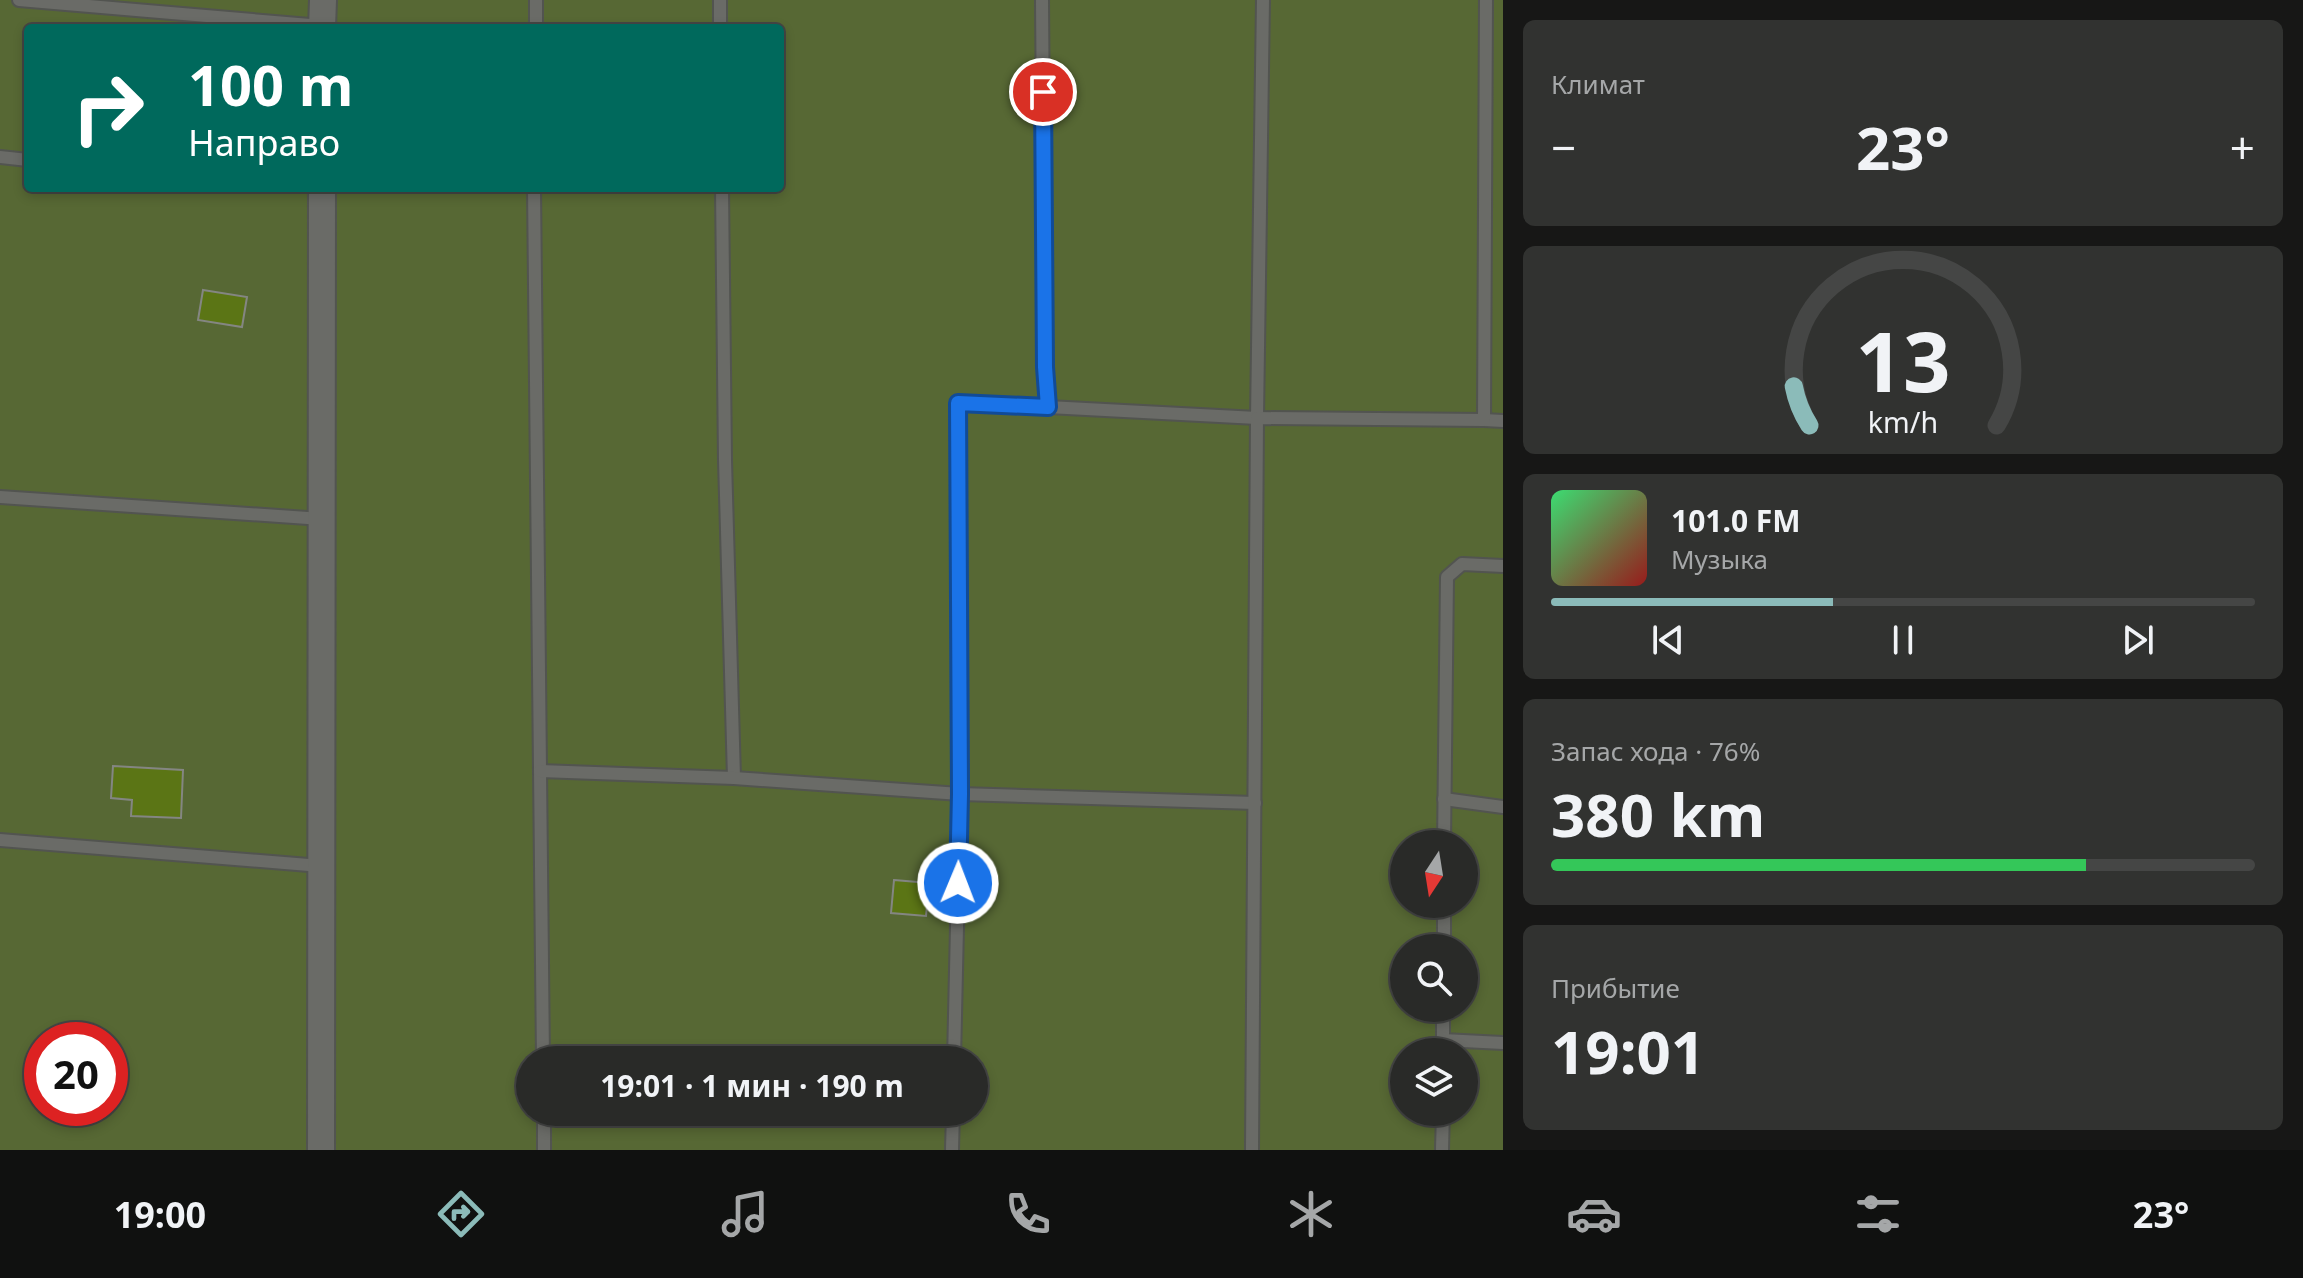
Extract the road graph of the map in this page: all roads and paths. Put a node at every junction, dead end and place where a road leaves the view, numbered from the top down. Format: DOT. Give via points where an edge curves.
graph roads {
  1 [pos="19,0"];
  2 [pos="536,0"];
  3 [pos="720,0"];
  4 [pos="1042,0"];
  5 [pos="1263,0"];
  6 [pos="1486,0"];
  7 [pos="322,18"];
  8 [pos="536,24"];
  9 [pos="720,24"];
  10 [pos="0,157"];
  11 [pos="24,160"];
  12 [pos="322,192"];
  13 [pos="534,192"];
  14 [pos="722,192"];
  15 [pos="1048,407"];
  16 [pos="1257,418"];
  17 [pos="1484,420"];
  18 [pos="1503,421"];
  19 [pos="0,497"];
  20 [pos="322,519"];
  21 [pos="1503,566"];
  22 [pos="540,771"];
  23 [pos="734,778"];
  24 [pos="960,794"];
  25 [pos="1444,799"];
  26 [pos="1255,803"];
  27 [pos="1503,807"];
  28 [pos="1444,830"];
  29 [pos="0,840"];
  30 [pos="321,866"];
  31 [pos="1503,1043"];
  32 [pos="1478,1044"];
  33 [pos="543,1046"];
  34 [pos="954,1046"];
  35 [pos="544,1126"];
  36 [pos="953,1126"];
  37 [pos="1443,1126"];
  38 [pos="321,1150"];
  39 [pos="544,1150"];
  40 [pos="952,1150"];
  41 [pos="1252,1150"];
  42 [pos="1442,1150"];
  1 -- 7 [label="lane"];
  2 -- 8 [label="lane"];
  3 -- 9 [label="lane"];
  4 -- 15 [label="lane"];
  5 -- 16 [label="lane"];
  6 -- 17 [label="lane"];
  10 -- 11 [label="lane"];
  12 -- 20 [label="street"];
  13 -- 22 [label="lane"];
  14 -- 23 [label="lane"];
  15 -- 16 [label="lane"];
  15 -- 24 [label="lane" via="958,403"];
  16 -- 17 [label="lane"];
  16 -- 26 [label="lane"];
  17 -- 18 [label="lane"];
  19 -- 20 [label="lane"];
  20 -- 30 [label="street"];
  21 -- 25 [label="lane" via="1462,564 1447,577"];
  22 -- 23 [label="lane"];
  22 -- 33 [label="lane"];
  23 -- 24 [label="lane"];
  24 -- 26 [label="lane"];
  24 -- 34 [label="lane"];
  25 -- 27 [label="lane"];
  25 -- 28 [label="lane"];
  26 -- 41 [label="lane"];
  29 -- 30 [label="lane"];
  30 -- 38 [label="street"];
  31 -- 32 [label="lane"];
  35 -- 39 [label="lane"];
  36 -- 40 [label="lane"];
  37 -- 42 [label="lane"];
}
